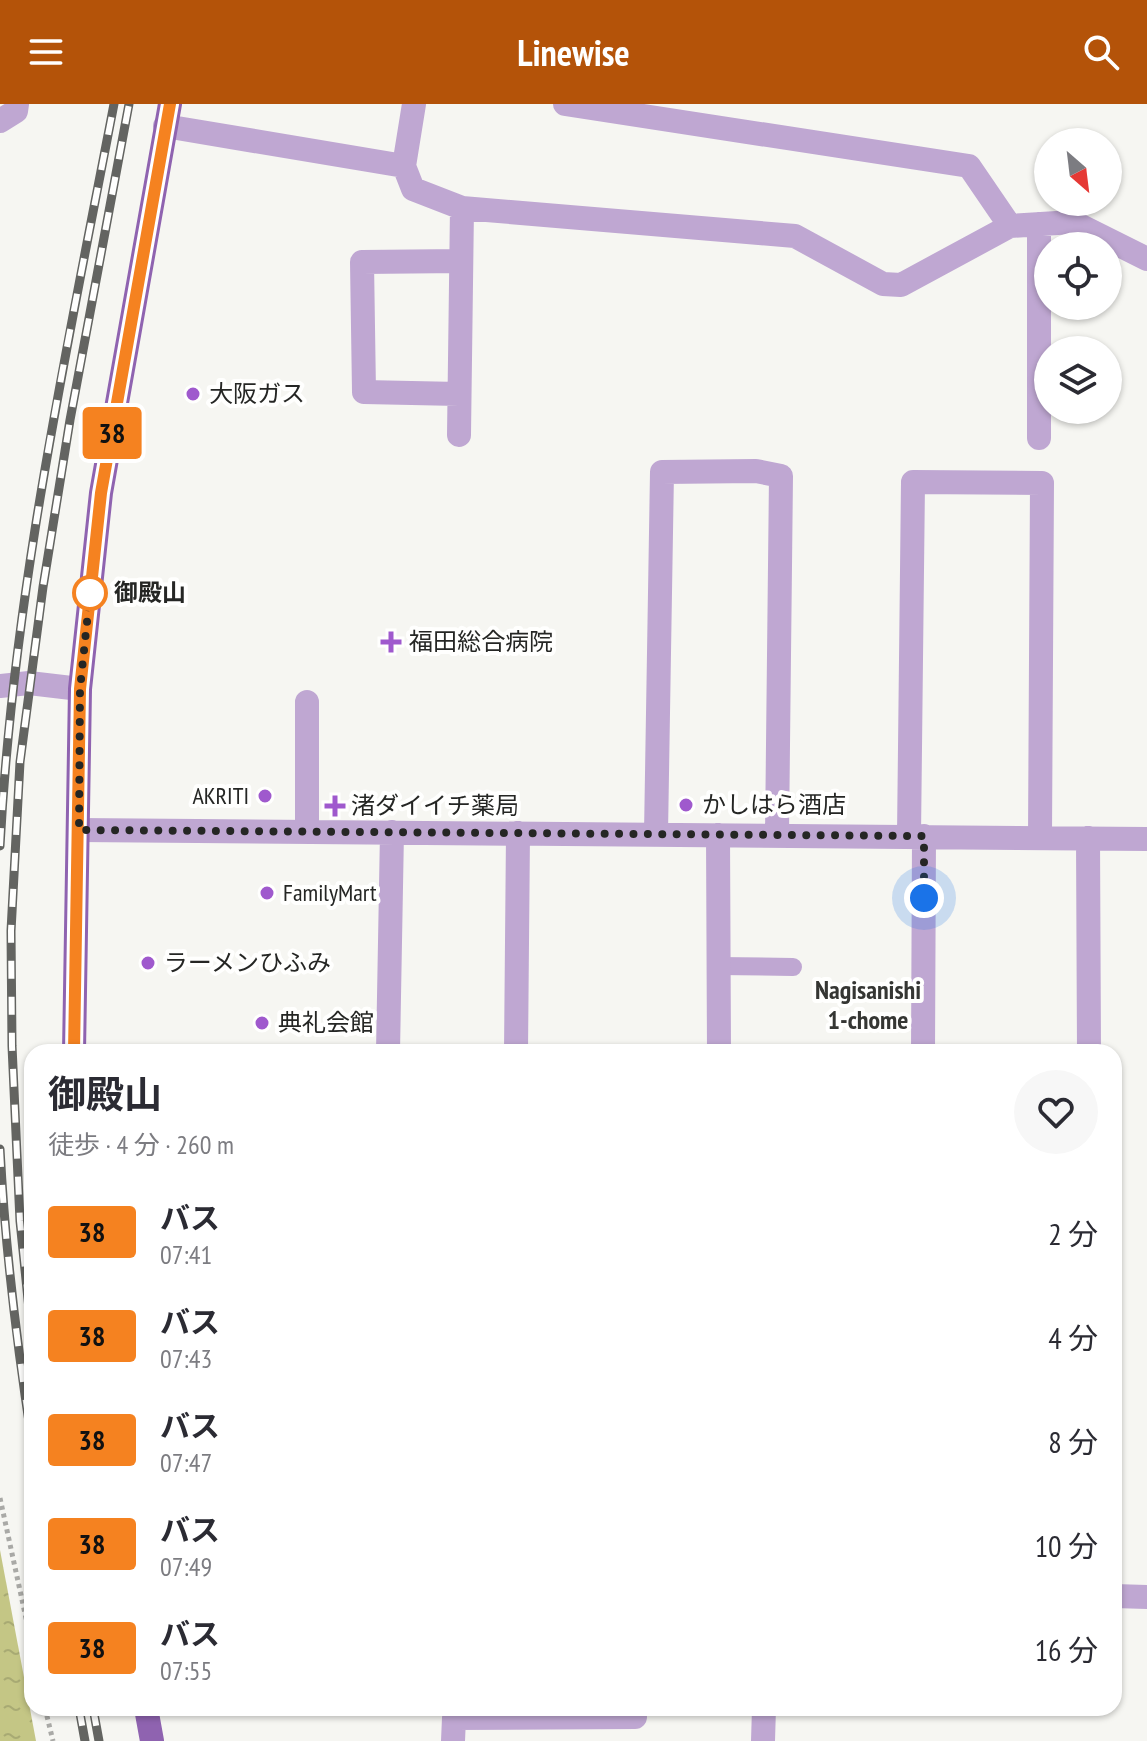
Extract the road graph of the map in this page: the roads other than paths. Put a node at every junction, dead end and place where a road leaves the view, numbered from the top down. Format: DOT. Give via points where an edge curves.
graph roads {
  1 [pos="17,104"];
  2 [pos="414,104"];
  3 [pos="565,104"];
  4 [pos="168,115"];
  5 [pos="0,121"];
  6 [pos="404,166"];
  7 [pos="462,208"];
  8 [pos="1039,224"];
  9 [pos="1010,226"];
  10 [pos="1147,259"];
  11 [pos="461,261"];
  12 [pos="459,394"];
  13 [pos="459,435"];
  14 [pos="1039,438"];
  15 [pos="0,686"];
  16 [pos="80,689"];
  17 [pos="307,702"];
  18 [pos="79,830"];
  19 [pos="307,831"];
  20 [pos="392,832"];
  21 [pos="518,833"];
  22 [pos="656,834"];
  23 [pos="718,835"];
  24 [pos="777,835"];
  25 [pos="916,836"];
  26 [pos="1040,837"];
  27 [pos="1088,838"];
  28 [pos="1147,839"];
  29 [pos="718,966"];
  30 [pos="793,967"];
  31 [pos="74,1044"];
  32 [pos="388,1044"];
  33 [pos="516,1044"];
  34 [pos="719,1044"];
  35 [pos="923,1044"];
  36 [pos="1089,1044"];
  37 [pos="1122,1596"];
  38 [pos="1147,1597"];
  39 [pos="147,1716"];
  40 [pos="764,1716"];
  41 [pos="635,1722"];
  42 [pos="152,1741"];
  43 [pos="453,1741"];
  44 [pos="763,1741"];
  1 -- 5 [label="street" via="16,111"];
  2 -- 6 [label="street"];
  3 -- 9 [label="street" via="969,166"];
  4 -- 6 [label="street"];
  4 -- 16 [label="main road" via="101,493"];
  6 -- 7 [label="street" via="413,189"];
  7 -- 9 [label="street" via="795,236 883,284 901,285"];
  7 -- 11 [label="street"];
  8 -- 9 [label="street"];
  8 -- 10 [label="street" via="1073,222"];
  8 -- 14 [label="street"];
  11 -- 12 [label="street"];
  11 -- 12 [label="street" via="362,262 364,392"];
  12 -- 13 [label="street"];
  15 -- 16 [label="street" via="29,683"];
  16 -- 18 [label="main road"];
  17 -- 19 [label="street"];
  18 -- 19 [label="street"];
  18 -- 31 [label="main road"];
  19 -- 20 [label="street"];
  20 -- 21 [label="street"];
  20 -- 32 [label="street"];
  21 -- 22 [label="street"];
  21 -- 33 [label="street"];
  22 -- 23 [label="street"];
  22 -- 24 [label="street" via="662,472 756,471 781,476"];
  23 -- 24 [label="street"];
  23 -- 29 [label="street"];
  24 -- 25 [label="street"];
  25 -- 26 [label="street"];
  25 -- 26 [label="street" via="913,482 1028,482 1042,483"];
  25 -- 35 [label="street"];
  26 -- 27 [label="street"];
  27 -- 28 [label="street"];
  27 -- 36 [label="street"];
  29 -- 30 [label="lane"];
  29 -- 34 [label="street"];
  37 -- 38 [label="street"];
  39 -- 42 [label="main road"];
  40 -- 44 [label="street"];
  41 -- 43 [label="street" via="454,1718"];
}
